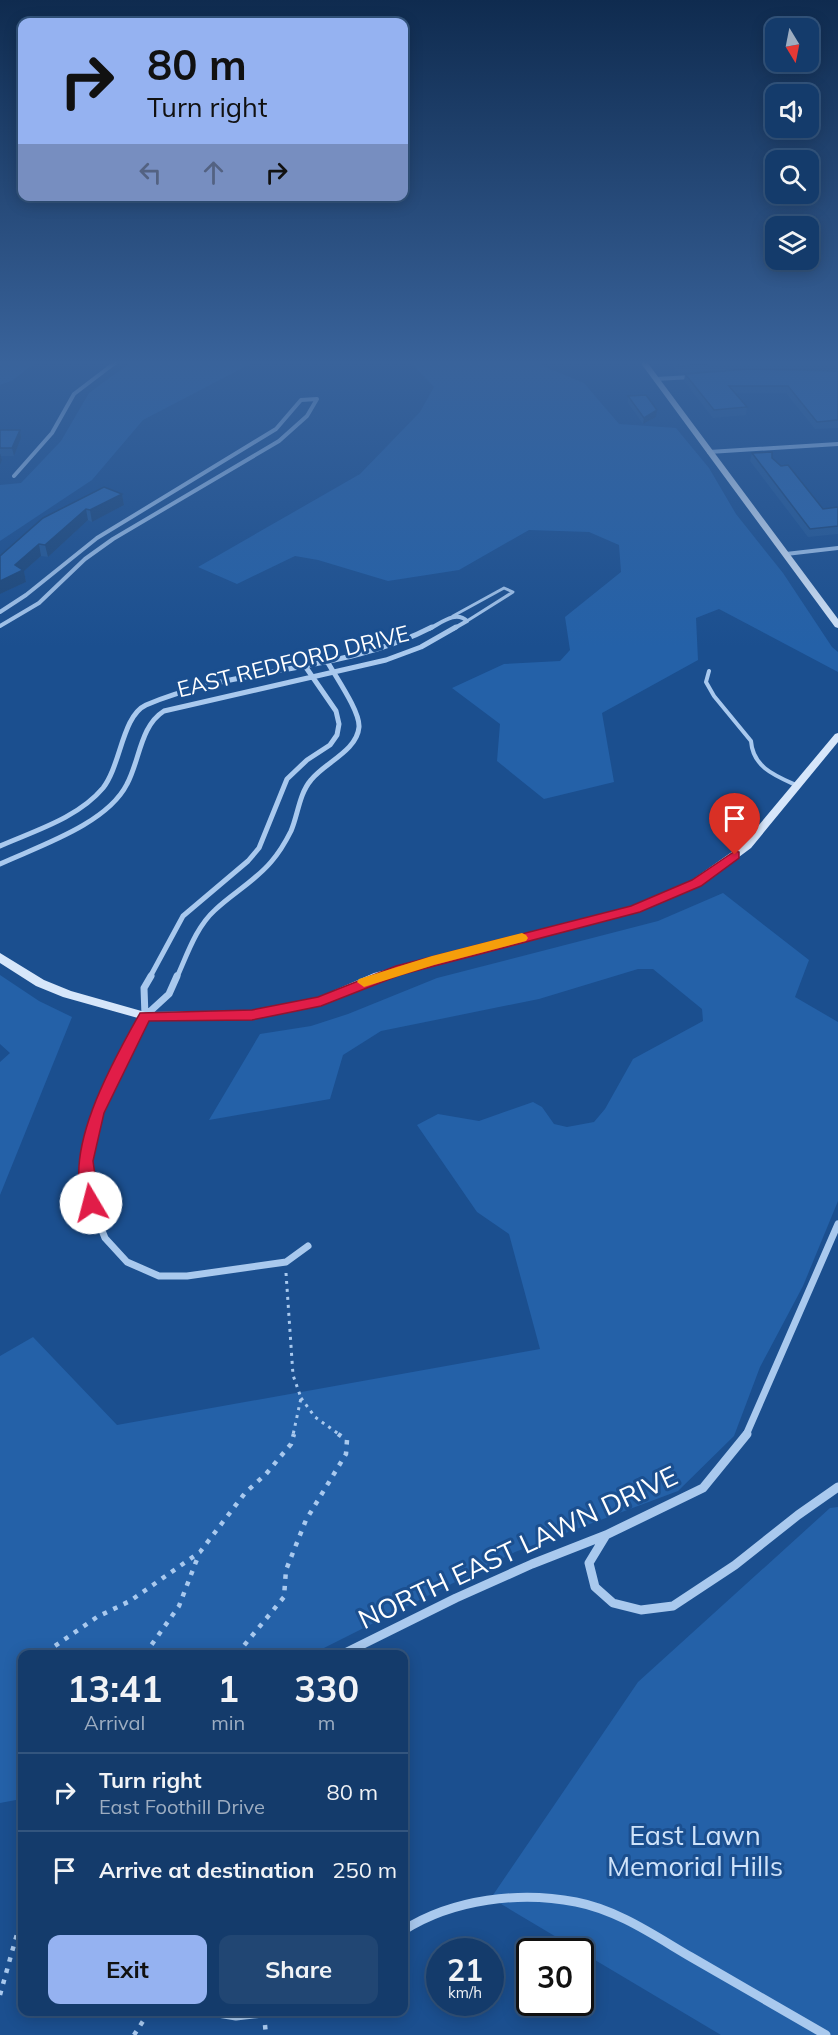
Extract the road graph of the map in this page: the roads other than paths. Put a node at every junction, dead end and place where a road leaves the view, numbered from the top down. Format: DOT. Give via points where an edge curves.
graph roads {
  1 [pos="30,457"];
  2 [pos="230,457"];
  3 [pos="252,457"];
  4 [pos="713,457"];
  5 [pos="14,476"];
  6 [pos="838,548"];
  7 [pos="786,554"];
  8 [pos="44,582"];
  9 [pos="58,586"];
  10 [pos="0,612"];
  11 [pos="453,616"];
  12 [pos="467,621"];
  13 [pos="838,625"];
  14 [pos="0,626"];
  15 [pos="327,661"];
  16 [pos="305,666"];
  17 [pos="709,671"];
  18 [pos="333,672"];
  19 [pos="312,677"];
  20 [pos="838,736"];
  21 [pos="798,786"];
  22 [pos="0,846"];
  23 [pos="0,864"];
  24 [pos="0,957"];
  25 [pos="145,1016"];
  26 [pos="838,1224"];
  27 [pos="308,1246"];
  28 [pos="838,1487"];
  29 [pos="606,1535"];
  30 [pos="351,1650"];
  31 [pos="408,1928"];
  32 [pos="826,2035"];
  1 -- 5 [label="street"];
  2 -- 8 [label="street" via="97,538"];
  3 -- 9 [label="street" via="113,539"];
  4 -- 7 [label="street"];
  6 -- 7 [label="street"];
  7 -- 13 [label="street"];
  8 -- 9 [label="street"];
  8 -- 10 [label="street"];
  9 -- 14 [label="street" via="39,603"];
  11 -- 12 [label="street"];
  11 -- 12 [label="lane" via="495,591 504,588 513,592"];
  11 -- 15 [label="street, EAST REDFORD DRIVE" via="388,646"];
  12 -- 18 [label="street, EAST REDFORD DRIVE" via="421,647"];
  15 -- 16 [label="street, EAST REDFORD DRIVE"];
  15 -- 18 [label="street"];
  16 -- 19 [label="street"];
  16 -- 22 [label="street, EAST REDFORD DRIVE" via="200,688 144,706 129,721 118,760 100,790 61,819"];
  17 -- 21 [label="lane" via="706,682 751,741 754,761"];
  18 -- 19 [label="street, EAST REDFORD DRIVE"];
  18 -- 25 [label="street" via="355,712 357,735 306,786 290,833 271,862 206,919 170,994"];
  19 -- 23 [label="street, EAST REDFORD DRIVE" via="164,711 146,732 127,785 110,805 87,823"];
  19 -- 25 [label="street" via="336,711 338,735 287,779 259,848 248,861 183,916 144,988"];
  20 -- 21 [label="street"];
  21 -- 25 [label="street" via="747,846 696,883 635,909 378,976 321,1001 252,1015"];
  24 -- 25 [label="street" via="40,983 67,994"];
  25 -- 27 [label="street" via="97,1113 85,1161 91,1203 105,1238 127,1262 159,1276 187,1276 286,1262"];
  26 -- 29 [label="street, NORTH EAST LAWN DRIVE" via="749,1431 704,1488"];
  28 -- 29 [label="street" via="735,1565 673,1606 641,1610 613,1603 595,1587 589,1563"];
  29 -- 30 [label="street, NORTH EAST LAWN DRIVE" via="456,1598"];
  31 -- 32 [label="street" via="420,1920 491,1898 577,1902 630,1921"];
}
